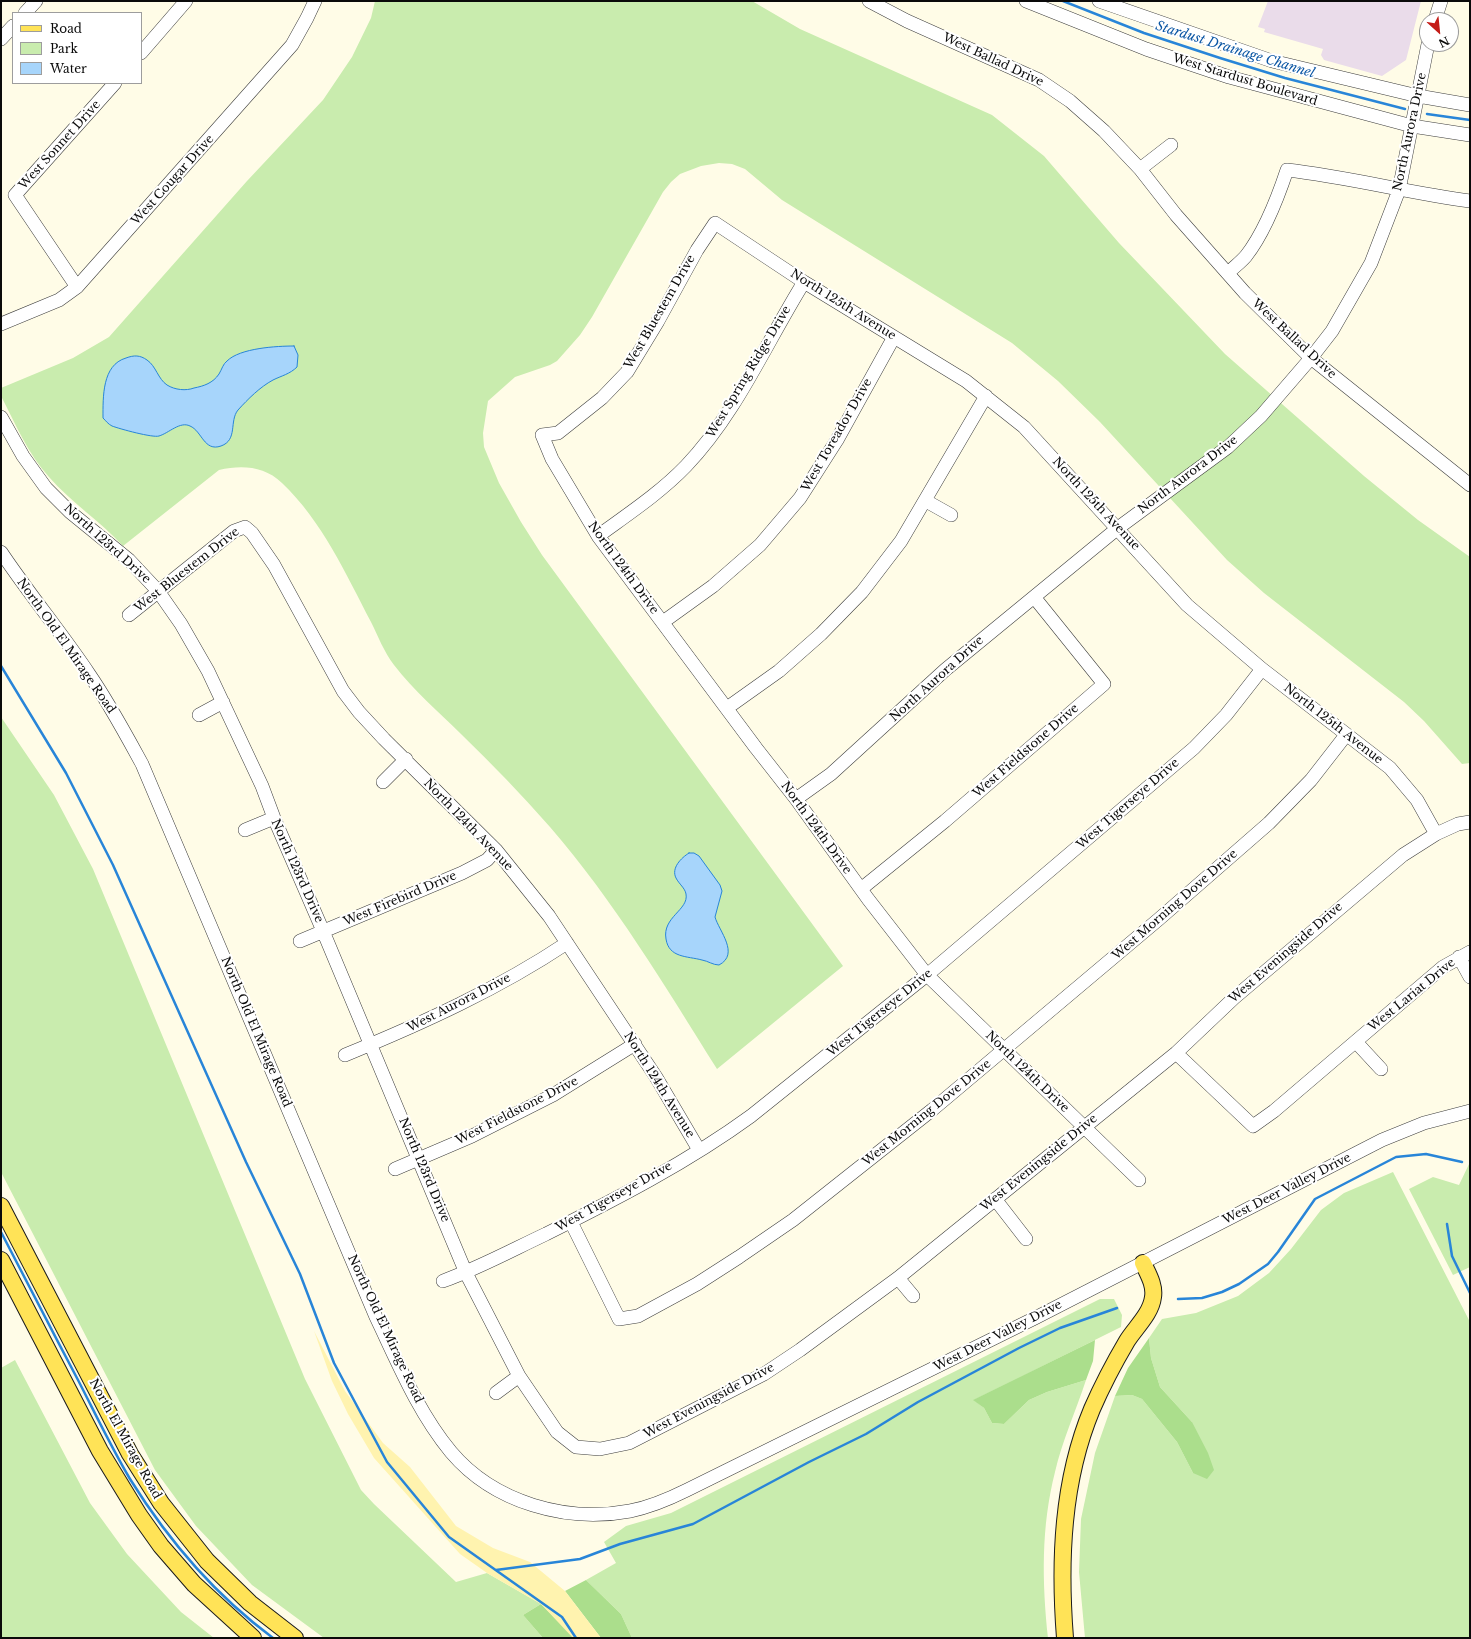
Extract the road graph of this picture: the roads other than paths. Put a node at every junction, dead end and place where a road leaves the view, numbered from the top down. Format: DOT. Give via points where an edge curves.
graph roads {
  1 [pos="36,1"];
  2 [pos="186,1"];
  3 [pos="315,1"];
  4 [pos="869,1"];
  5 [pos="1026,1"];
  6 [pos="1100,1"];
  7 [pos="1441,1"];
  8 [pos="26,12"];
  9 [pos="1438,12"];
  10 [pos="12,27"];
  11 [pos="1,39"];
  12 [pos="142,52"];
  13 [pos="1426,52"];
  14 [pos="114,84"];
  15 [pos="1417,100"];
  16 [pos="1470,105"];
  17 [pos="1412,122"];
  18 [pos="1470,135"];
  19 [pos="1171,145"];
  20 [pos="1140,169"];
  21 [pos="1399,190"];
  22 [pos="1470,201"];
  23 [pos="714,223"];
  24 [pos="1228,273"];
  25 [pos="804,282"];
  26 [pos="77,287"];
  27 [pos="1,324"];
  28 [pos="894,337"];
  29 [pos="1311,358"];
  30 [pos="986,396"];
  31 [pos="1,417"];
  32 [pos="542,436"];
  33 [pos="1470,485"];
  34 [pos="926,500"];
  35 [pos="951,515"];
  36 [pos="244,527"];
  37 [pos="1118,528"];
  38 [pos="598,536"];
  39 [pos="1,552"];
  40 [pos="158,591"];
  41 [pos="1034,596"];
  42 [pos="129,615"];
  43 [pos="663,622"];
  44 [pos="1262,669"];
  45 [pos="223,702"];
  46 [pos="727,708"];
  47 [pos="199,715"];
  48 [pos="1346,735"];
  49 [pos="406,759"];
  50 [pos="383,782"];
  51 [pos="796,799"];
  52 [pos="274,818"];
  53 [pos="1470,822"];
  54 [pos="244,830"];
  55 [pos="1436,834"];
  56 [pos="496,850"];
  57 [pos="861,889"];
  58 [pos="323,931"];
  59 [pos="300,941"];
  60 [pos="567,943"];
  61 [pos="1465,954"];
  62 [pos="927,975"];
  63 [pos="1470,977"];
  64 [pos="1356,1042"];
  65 [pos="371,1044"];
  66 [pos="634,1044"];
  67 [pos="1004,1050"];
  68 [pos="1176,1053"];
  69 [pos="346,1055"];
  70 [pos="1381,1068"];
  71 [pos="1470,1112"];
  72 [pos="1084,1127"];
  73 [pos="700,1150"];
  74 [pos="419,1159"];
  75 [pos="395,1168"];
  76 [pos="1139,1180"];
  77 [pos="995,1199"];
  78 [pos="1,1206"];
  79 [pos="571,1222"];
  80 [pos="1026,1240"];
  81 [pos="1,1260"];
  82 [pos="1143,1263"];
  83 [pos="466,1273"];
  84 [pos="898,1278"];
  85 [pos="444,1282"];
  86 [pos="913,1296"];
  87 [pos="519,1376"];
  88 [pos="496,1393"];
  89 [pos="576,1447"];
  90 [pos="517,1500"];
  91 [pos="253,1638"];
  92 [pos="294,1638"];
  93 [pos="1065,1638"];
  1 -- 8 [label="street"];
  2 -- 12 [label="street"];
  3 -- 26 [label="street, West Cougar Drive" via="292,45"];
  4 -- 20 [label="street, West Ballad Drive" via="907,21 1039,80 1070,101 1104,131"];
  5 -- 17 [label="street, West Stardust Boulevard" via="1146,49 1228,77"];
  6 -- 15 [label="street" via="1272,61"];
  7 -- 9 [label="street"];
  10 -- 11 [label="street"];
  13 -- 15 [label="street, North Aurora Drive"];
  14 -- 26 [label="street, West Sonnet Drive" via="15,195"];
  15 -- 16 [label="street"];
  15 -- 17 [label="street, North Aurora Drive"];
  17 -- 18 [label="street, West Stardust Boulevard"];
  17 -- 21 [label="street, North Aurora Drive"];
  19 -- 20 [label="street"];
  20 -- 24 [label="street, West Ballad Drive" via="1176,215"];
  21 -- 22 [label="street"];
  21 -- 24 [label="street" via="1323,173 1287,170 1278,199 1246,256"];
  21 -- 29 [label="street, North Aurora Drive" via="1370,263 1332,331"];
  23 -- 25 [label="street, North 125th Avenue"];
  23 -- 32 [label="street, West Bluestem Drive" via="627,372 602,398 558,433"];
  24 -- 29 [label="street, West Ballad Drive" via="1264,313"];
  25 -- 28 [label="street, North 125th Avenue"];
  25 -- 38 [label="street, West Spring Ridge Drive" via="750,375 707,442 686,466 652,497"];
  26 -- 27 [label="street, West Cougar Drive" via="59,300"];
  28 -- 30 [label="street, North 125th Avenue"];
  28 -- 43 [label="street, West Toreador Drive" via="837,440 800,498 760,545 713,586"];
  29 -- 33 [label="street, West Ballad Drive"];
  29 -- 37 [label="street, North Aurora Drive" via="1261,416 1228,447"];
  30 -- 34 [label="street"];
  30 -- 37 [label="street, North 125th Avenue" via="1024,427"];
  31 -- 40 [label="street, North 123rd Drive" via="23,456 46,488 70,512 128,560"];
  32 -- 38 [label="street, North 124th Drive" via="552,459"];
  34 -- 35 [label="street"];
  34 -- 46 [label="street" via="901,541 862,592 779,672"];
  36 -- 40 [label="street, West Bluestem Drive" via="234,531"];
  36 -- 49 [label="street, North 124th Avenue" via="252,533 274,565 343,691 359,712"];
  37 -- 41 [label="street, North Aurora Drive"];
  37 -- 44 [label="street, North 125th Avenue" via="1187,605"];
  38 -- 43 [label="street, North 124th Drive"];
  39 -- 90 [label="street, North Old El Mirage Road" via="88,673 142,764 376,1317 417,1401 444,1443 460,1461 482,1479"];
  40 -- 42 [label="street, West Bluestem Drive"];
  40 -- 45 [label="street, North 123rd Drive" via="181,624"];
  41 -- 51 [label="street, North Aurora Drive" via="945,670 831,774"];
  41 -- 57 [label="street, West Fieldstone Drive" via="1104,684 945,821"];
  43 -- 46 [label="street, North 124th Drive"];
  44 -- 48 [label="street, North 125th Avenue"];
  44 -- 62 [label="street, West Tigerseye Drive" via="1226,715 1194,748"];
  45 -- 47 [label="street"];
  45 -- 52 [label="street, North 123rd Drive"];
  46 -- 51 [label="street, North 124th Drive"];
  48 -- 55 [label="street, North 125th Avenue" via="1390,768 1417,800"];
  48 -- 67 [label="street, West Morning Dove Drive" via="1311,780 1269,823"];
  49 -- 50 [label="street"];
  49 -- 56 [label="street, North 124th Avenue"];
  51 -- 57 [label="street, North 124th Drive"];
  52 -- 54 [label="street"];
  52 -- 58 [label="street, North 123rd Drive"];
  53 -- 55 [label="street, West Eveningside Drive" via="1458,824"];
  55 -- 68 [label="street, West Eveningside Drive" via="1403,856 1353,896 1234,998"];
  56 -- 58 [label="street, West Firebird Drive" via="488,860 462,873"];
  56 -- 60 [label="street, North 124th Avenue" via="549,916"];
  57 -- 62 [label="street, North 124th Drive"];
  58 -- 59 [label="street, West Firebird Drive"];
  58 -- 65 [label="street, North 123rd Drive"];
  60 -- 65 [label="street, West Aurora Drive" via="512,977 444,1013"];
  60 -- 66 [label="street, North 124th Avenue"];
  61 -- 63 [label="street"];
  61 -- 64 [label="street, West Lariat Drive" via="1443,967"];
  62 -- 67 [label="street, North 124th Drive"];
  62 -- 73 [label="street, West Tigerseye Drive" via="751,1116"];
  64 -- 68 [label="street, West Lariat Drive" via="1253,1126"];
  64 -- 70 [label="street"];
  65 -- 69 [label="street, West Aurora Drive"];
  65 -- 74 [label="street, North 123rd Drive"];
  66 -- 73 [label="street, North 124th Avenue"];
  66 -- 74 [label="street, West Fieldstone Drive" via="553,1095 472,1136"];
  67 -- 72 [label="street, North 124th Drive"];
  67 -- 79 [label="street, West Morning Dove Drive" via="787,1224 697,1284 638,1316 619,1319"];
  68 -- 72 [label="street, West Eveningside Drive"];
  71 -- 82 [label="street, West Deer Valley Drive" via="1424,1123 1382,1140"];
  72 -- 76 [label="street, North 124th Drive"];
  72 -- 77 [label="street, West Eveningside Drive"];
  73 -- 79 [label="street, West Tigerseye Drive"];
  74 -- 75 [label="street, West Fieldstone Drive"];
  74 -- 83 [label="street, North 123rd Drive"];
  77 -- 80 [label="street"];
  77 -- 84 [label="street, West Eveningside Drive"];
  78 -- 92 [label="main road, North El Mirage Road" via="130,1454 161,1503 207,1561 250,1603"];
  79 -- 83 [label="street, West Tigerseye Drive"];
  81 -- 91 [label="main road" via="107,1463 139,1515 194,1584"];
  82 -- 90 [label="street, West Deer Valley Drive" via="660,1502 631,1511 600,1515 559,1512"];
  82 -- 93 [label="main road" via="1152,1286 1151,1304 1101,1388 1084,1433 1066,1508 1062,1552"];
  83 -- 85 [label="street, West Tigerseye Drive"];
  83 -- 87 [label="street, North 123rd Drive"];
  84 -- 86 [label="street"];
  84 -- 89 [label="street, West Eveningside Drive" via="800,1350 733,1391 629,1443 600,1449"];
  87 -- 88 [label="street"];
  87 -- 89 [label="street, North 123rd Drive" via="558,1432"];
}
